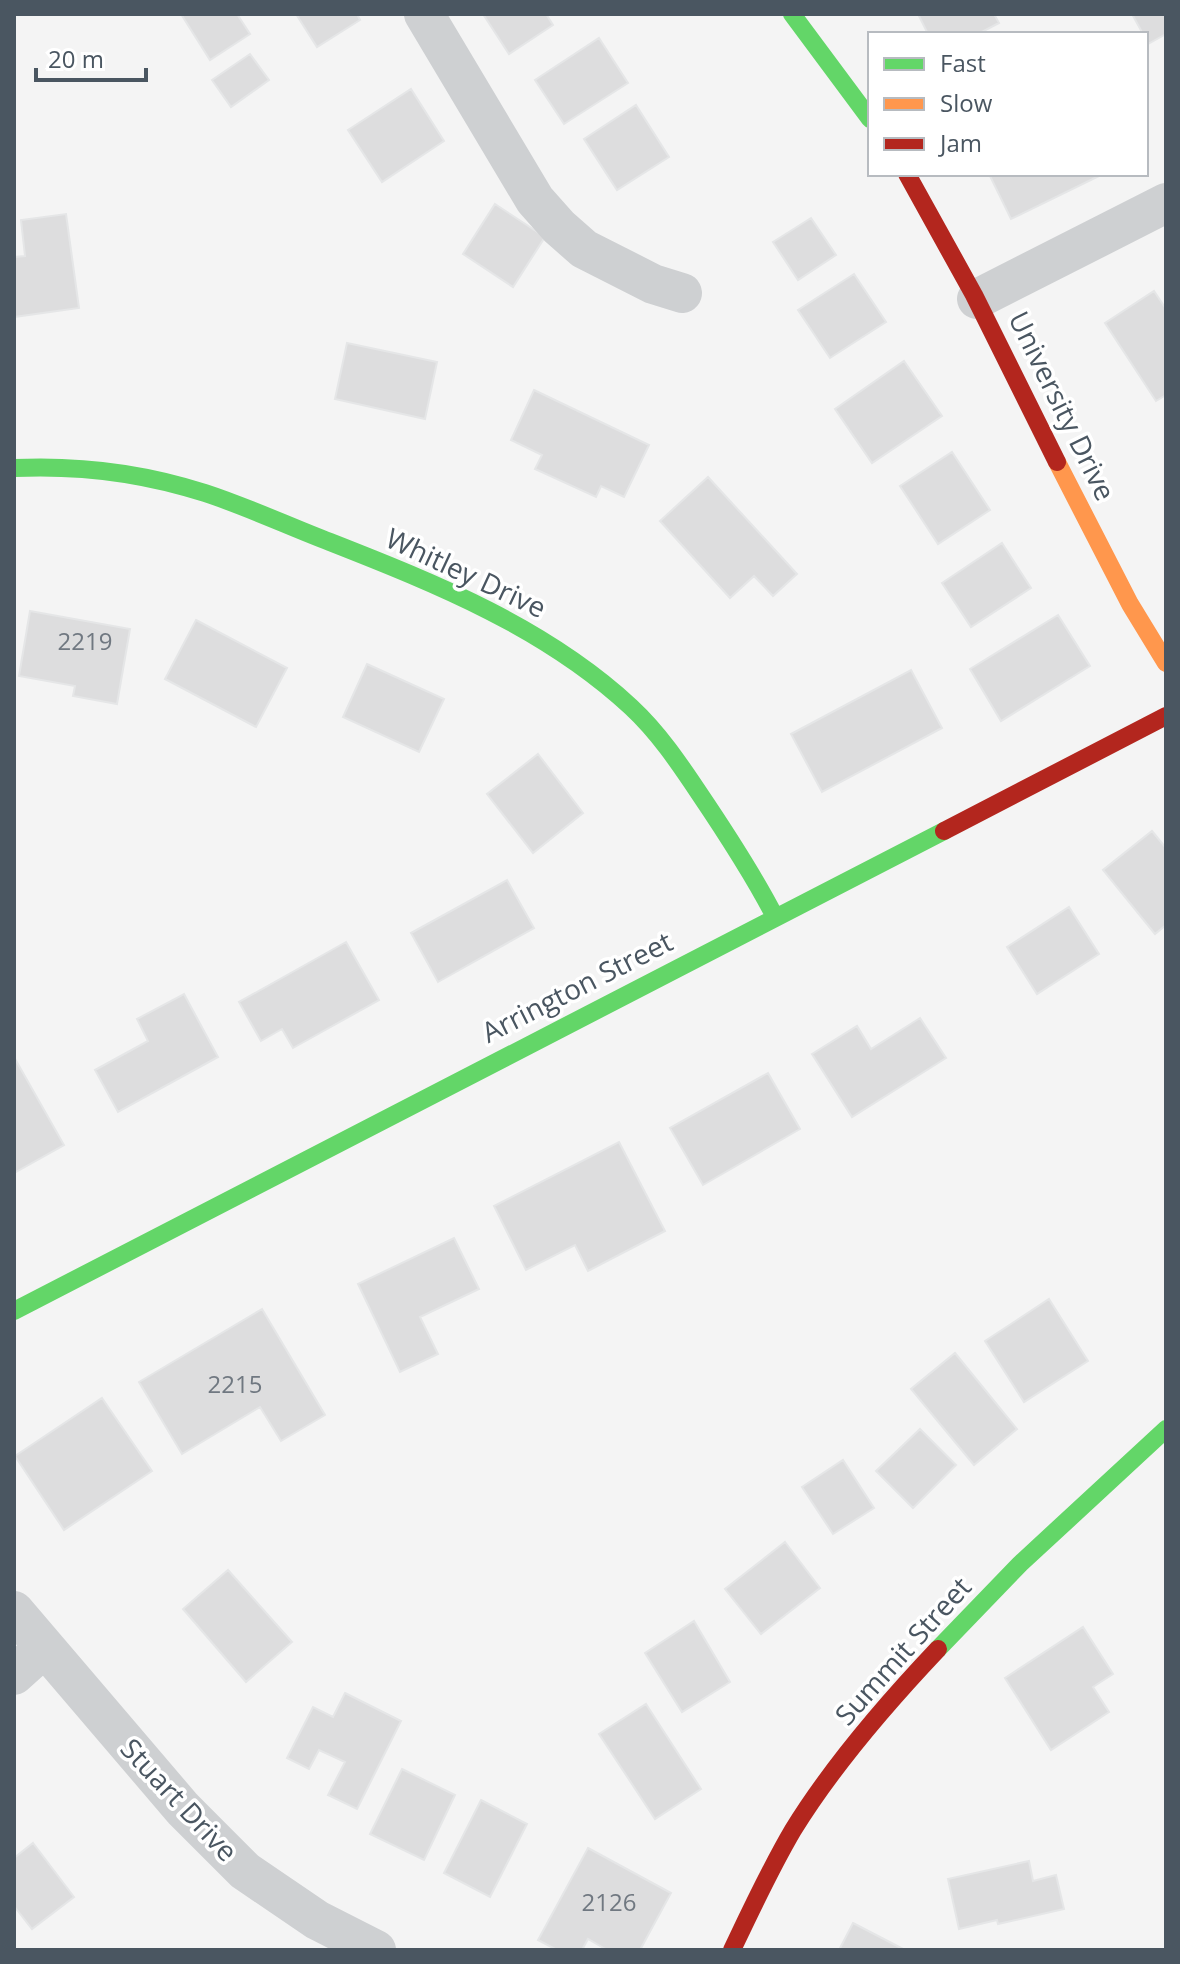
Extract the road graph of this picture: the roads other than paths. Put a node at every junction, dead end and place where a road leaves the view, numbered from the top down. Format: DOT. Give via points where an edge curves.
graph roads {
  1 [pos="424,14"];
  2 [pos="792,14"];
  3 [pos="868,116"];
  4 [pos="908,176"];
  5 [pos="1166,203"];
  6 [pos="682,293"];
  7 [pos="977,299"];
  8 [pos="14,468"];
  9 [pos="1166,663"];
  10 [pos="1166,716"];
  11 [pos="775,917"];
  12 [pos="14,1311"];
  13 [pos="1166,1429"];
  14 [pos="14,1611"];
  15 [pos="44,1648"];
  16 [pos="14,1675"];
  17 [pos="376,1950"];
  18 [pos="732,1950"];
  1 -- 6 [label="street" via="535,200 559,227 584,249"];
  2 -- 3 [label="street"];
  4 -- 7 [label="street, University Drive"];
  5 -- 7 [label="street"];
  7 -- 9 [label="street, University Drive" via="1113,574"];
  8 -- 11 [label="street, Whitley Drive" via="91,470 190,488 429,580 528,630 587,670 662,742 750,867"];
  10 -- 11 [label="street, Arrington Street"];
  11 -- 12 [label="street, Arrington Street"];
  13 -- 18 [label="street, Summit Street" via="970,1616 839,1765 801,1818"];
  14 -- 15 [label="street, Stuart Drive"];
  15 -- 16 [label="street"];
  15 -- 17 [label="street, Stuart Drive" via="183,1809 245,1871 317,1920"];
}
